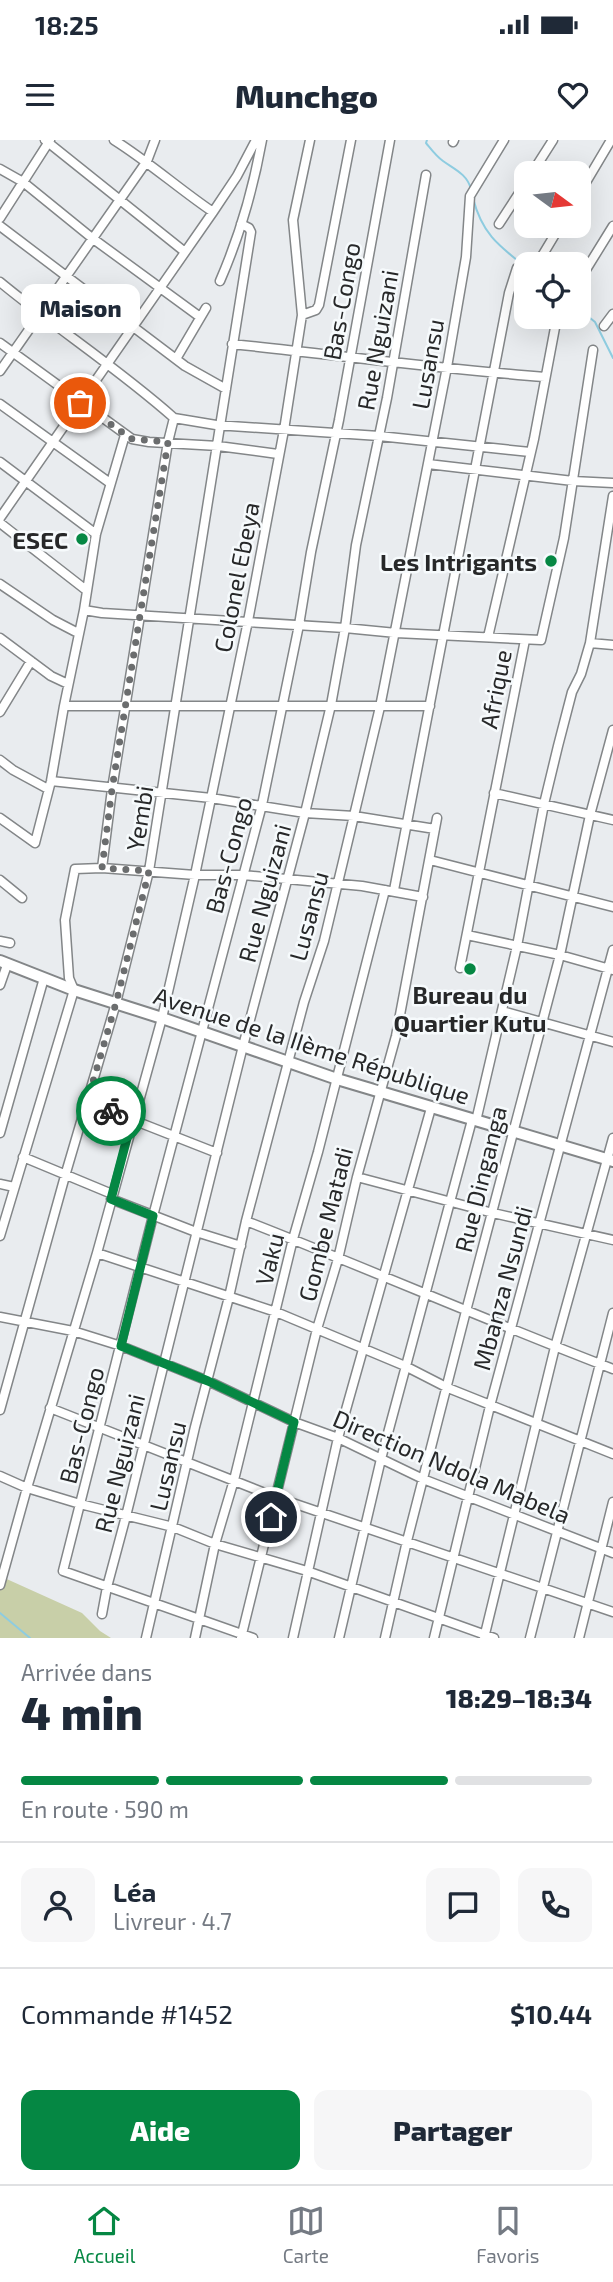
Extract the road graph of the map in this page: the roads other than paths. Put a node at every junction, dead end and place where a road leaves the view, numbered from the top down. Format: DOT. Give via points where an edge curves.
graph roads {
  1 [pos="114,140"];
  2 [pos="155,140"];
  3 [pos="256,140"];
  4 [pos="262,140"];
  5 [pos="310,140"];
  6 [pos="351,140"];
  7 [pos="390,140"];
  8 [pos="504,140"];
  9 [pos="553,140"];
  10 [pos="611,140"];
  11 [pos="48,141"];
  12 [pos="147,161"];
  13 [pos="540,161"];
  14 [pos="0,170"];
  15 [pos="592,172"];
  16 [pos="426,175"];
  17 [pos="23,182"];
  18 [pos="118,200"];
  19 [pos="514,201"];
  20 [pos="213,212"];
  21 [pos="0,218"];
  22 [pos="241,224"];
  23 [pos="499,224"];
  24 [pos="0,226"];
  25 [pos="613,226"];
  26 [pos="92,238"];
  27 [pos="185,252"];
  28 [pos="591,262"];
  29 [pos="65,276"];
  30 [pos="514,277"];
  31 [pos="220,281"];
  32 [pos="0,282"];
  33 [pos="160,288"];
  34 [pos="206,308"];
  35 [pos="39,314"];
  36 [pos="613,314"];
  37 [pos="302,316"];
  38 [pos="200,317"];
  39 [pos="604,326"];
  40 [pos="131,327"];
  41 [pos="555,329"];
  42 [pos="0,343"];
  43 [pos="232,344"];
  44 [pos="593,350"];
  45 [pos="296,351"];
  46 [pos="13,354"];
  47 [pos="350,356"];
  48 [pos="176,359"];
  49 [pos="107,363"];
  50 [pos="392,363"];
  51 [pos="447,367"];
  52 [pos="0,371"];
  53 [pos="494,373"];
  54 [pos="545,377"];
  55 [pos="226,389"];
  56 [pos="80,403"];
  57 [pos="0,404"];
  58 [pos="174,418"];
  59 [pos="220,425"];
  60 [pos="284,430"];
  61 [pos="336,434"];
  62 [pos="125,435"];
  63 [pos="379,436"];
  64 [pos="168,442"];
  65 [pos="432,442"];
  66 [pos="52,443"];
  67 [pos="218,446"];
  68 [pos="479,448"];
  69 [pos="530,453"];
  70 [pos="278,454"];
  71 [pos="0,462"];
  72 [pos="428,464"];
  73 [pos="475,470"];
  74 [pos="525,474"];
  75 [pos="573,481"];
  76 [pos="26,482"];
  77 [pos="110,482"];
  78 [pos="613,483"];
  79 [pos="613,496"];
  80 [pos="0,518"];
  81 [pos="0,523"];
  82 [pos="96,534"];
  83 [pos="0,584"];
  84 [pos="86,590"];
  85 [pos="84,610"];
  86 [pos="141,614"];
  87 [pos="190,618"];
  88 [pos="248,621"];
  89 [pos="299,625"];
  90 [pos="345,628"];
  91 [pos="78,633"];
  92 [pos="396,633"];
  93 [pos="443,635"];
  94 [pos="488,637"];
  95 [pos="0,638"];
  96 [pos="525,640"];
  97 [pos="590,643"];
  98 [pos="613,645"];
  99 [pos="31,661"];
  100 [pos="68,684"];
  101 [pos="126,705"];
  102 [pos="283,705"];
  103 [pos="331,705"];
  104 [pos="2,706"];
  105 [pos="64,706"];
  106 [pos="229,706"];
  107 [pos="430,706"];
  108 [pos="176,707"];
  109 [pos="380,707"];
  110 [pos="613,730"];
  111 [pos="0,760"];
  112 [pos="50,785"];
  113 [pos="112,789"];
  114 [pos="163,792"];
  115 [pos="494,793"];
  116 [pos="211,798"];
  117 [pos="262,804"];
  118 [pos="544,804"];
  119 [pos="305,813"];
  120 [pos="590,815"];
  121 [pos="354,816"];
  122 [pos="0,818"];
  123 [pos="437,818"];
  124 [pos="613,820"];
  125 [pos="408,823"];
  126 [pos="435,829"];
  127 [pos="430,860"];
  128 [pos="102,868"];
  129 [pos="149,871"];
  130 [pos="480,872"];
  131 [pos="195,875"];
  132 [pos="243,875"];
  133 [pos="0,880"];
  134 [pos="287,880"];
  135 [pos="337,883"];
  136 [pos="528,886"];
  137 [pos="390,890"];
  138 [pos="423,897"];
  139 [pos="22,898"];
  140 [pos="572,898"];
  141 [pos="613,907"];
  142 [pos="467,935"];
  143 [pos="0,940"];
  144 [pos="10,943"];
  145 [pos="517,946"];
  146 [pos="613,950"];
  147 [pos="560,955"];
  148 [pos="3,962"];
  149 [pos="460,968"];
  150 [pos="611,969"];
  151 [pos="44,978"];
  152 [pos="0,985"];
  153 [pos="74,990"];
  154 [pos="116,1003"];
  155 [pos="502,1011"];
  156 [pos="162,1018"];
  157 [pos="543,1023"];
  158 [pos="201,1032"];
  159 [pos="590,1036"];
  160 [pos="613,1042"];
  161 [pos="243,1046"];
  162 [pos="289,1062"];
  163 [pos="337,1079"];
  164 [pos="379,1091"];
  165 [pos="87,1102"];
  166 [pos="431,1108"];
  167 [pos="132,1119"];
  168 [pos="474,1121"];
  169 [pos="512,1132"];
  170 [pos="0,1133"];
  171 [pos="175,1137"];
  172 [pos="613,1138"];
  173 [pos="561,1146"];
  174 [pos="217,1153"];
  175 [pos="23,1157"];
  176 [pos="610,1160"];
  177 [pos="65,1176"];
  178 [pos="357,1177"];
  179 [pos="0,1184"];
  180 [pos="14,1187"];
  181 [pos="408,1190"];
  182 [pos="111,1197"];
  183 [pos="451,1201"];
  184 [pos="493,1213"];
  185 [pos="153,1216"];
  186 [pos="246,1221"];
  187 [pos="539,1224"];
  188 [pos="196,1232"];
  189 [pos="586,1233"];
  190 [pos="0,1236"];
  191 [pos="293,1239"];
  192 [pos="613,1240"];
  193 [pos="241,1246"];
  194 [pos="97,1252"];
  195 [pos="338,1259"];
  196 [pos="141,1268"];
  197 [pos="383,1275"];
  198 [pos="184,1282"];
  199 [pos="427,1293"];
  200 [pos="229,1297"];
  201 [pos="466,1311"];
  202 [pos="276,1312"];
  203 [pos="613,1313"];
  204 [pos="0,1317"];
  205 [pos="25,1321"];
  206 [pos="317,1329"];
  207 [pos="510,1330"];
  208 [pos="73,1331"];
  209 [pos="121,1346"];
  210 [pos="555,1348"];
  211 [pos="363,1349"];
  212 [pos="163,1363"];
  213 [pos="599,1364"];
  214 [pos="405,1366"];
  215 [pos="613,1369"];
  216 [pos="208,1381"];
  217 [pos="447,1388"];
  218 [pos="252,1402"];
  219 [pos="490,1406"];
  220 [pos="50,1408"];
  221 [pos="0,1410"];
  222 [pos="294,1422"];
  223 [pos="536,1424"];
  224 [pos="99,1429"];
  225 [pos="338,1438"];
  226 [pos="579,1441"];
  227 [pos="143,1445"];
  228 [pos="613,1454"];
  229 [pos="381,1459"];
  230 [pos="188,1463"];
  231 [pos="0,1476"];
  232 [pos="423,1479"];
  233 [pos="234,1480"];
  234 [pos="27,1488"];
  235 [pos="275,1497"];
  236 [pos="468,1497"];
  237 [pos="613,1502"];
  238 [pos="80,1504"];
  239 [pos="320,1512"];
  240 [pos="514,1513"];
  241 [pos="127,1516"];
  242 [pos="364,1525"];
  243 [pos="173,1527"];
  244 [pos="557,1531"];
  245 [pos="407,1541"];
  246 [pos="215,1544"];
  247 [pos="601,1548"];
  248 [pos="613,1553"];
  249 [pos="453,1557"];
  250 [pos="262,1558"];
  251 [pos="307,1572"];
  252 [pos="500,1573"];
  253 [pos="0,1585"];
  254 [pos="107,1587"];
  255 [pos="351,1587"];
  256 [pos="542,1588"];
  257 [pos="393,1602"];
  258 [pos="155,1603"];
  259 [pos="587,1603"];
  260 [pos="613,1612"];
  261 [pos="102,1614"];
  262 [pos="199,1619"];
  263 [pos="438,1619"];
  264 [pos="241,1636"];
  265 [pos="487,1637"];
  266 [pos="146,1638"];
  267 [pos="195,1638"];
  268 [pos="254,1638"];
  269 [pos="293,1638"];
  270 [pos="339,1638"];
  271 [pos="385,1638"];
  272 [pos="434,1638"];
  273 [pos="530,1638"];
  274 [pos="579,1638"];
  1 -- 12 [label="street"];
  2 -- 12 [label="street"];
  3 -- 20 [label="street"];
  4 -- 22 [label="street"];
  5 -- 37 [label="street, Colonel Ebeya" via="293,220"];
  6 -- 37 [label="street" via="319,305"];
  7 -- 47 [label="street, Bas-Congo"];
  8 -- 51 [label="street, Lusansu" via="473,192"];
  9 -- 13 [label="street"];
  10 -- 15 [label="street"];
  11 -- 17 [label="street"];
  11 -- 18 [label="street"];
  12 -- 18 [label="street"];
  12 -- 20 [label="street"];
  14 -- 17 [label="street"];
  16 -- 50 [label="street, Rue Nguizani"];
  17 -- 21 [label="street"];
  17 -- 26 [label="street"];
  18 -- 26 [label="street"];
  18 -- 27 [label="street"];
  19 -- 23 [label="street"];
  20 -- 27 [label="street"];
  22 -- 31 [label="street"];
  22 -- 43 [label="street, Yembi" via="251,232"];
  24 -- 29 [label="street"];
  25 -- 28 [label="street"];
  26 -- 29 [label="street"];
  26 -- 33 [label="street"];
  27 -- 33 [label="street"];
  29 -- 35 [label="street"];
  29 -- 40 [label="street"];
  30 -- 53 [label="street, Vaku"];
  32 -- 35 [label="street"];
  33 -- 38 [label="street"];
  33 -- 40 [label="street"];
  34 -- 38 [label="street"];
  35 -- 46 [label="street"];
  35 -- 49 [label="street"];
  36 -- 39 [label="street"];
  37 -- 45 [label="street, Colonel Ebeya"];
  38 -- 48 [label="street"];
  40 -- 48 [label="street"];
  40 -- 49 [label="street"];
  41 -- 54 [label="street"];
  42 -- 46 [label="street"];
  43 -- 45 [label="street"];
  43 -- 55 [label="street, Yembi"];
  44 -- 75 [label="street, Afrique"];
  45 -- 47 [label="street"];
  45 -- 60 [label="street, Colonel Ebeya"];
  46 -- 52 [label="street"];
  46 -- 56 [label="street"];
  47 -- 50 [label="street"];
  47 -- 61 [label="street, Bas-Congo"];
  48 -- 55 [label="street"];
  49 -- 56 [label="street"];
  49 -- 58 [label="street"];
  50 -- 51 [label="street"];
  50 -- 63 [label="street, Rue Nguizani"];
  51 -- 53 [label="street"];
  51 -- 65 [label="street, Lusansu"];
  53 -- 54 [label="street"];
  53 -- 68 [label="street, Vaku"];
  54 -- 69 [label="street"];
  55 -- 59 [label="street, Yembi"];
  56 -- 62 [label="street"];
  56 -- 66 [label="street"];
  57 -- 66 [label="street"];
  58 -- 59 [label="street"];
  58 -- 64 [label="street"];
  59 -- 60 [label="street"];
  59 -- 67 [label="street, Yembi"];
  60 -- 61 [label="street"];
  60 -- 70 [label="street, Colonel Ebeya"];
  61 -- 63 [label="street"];
  61 -- 89 [label="street, Bas-Congo"];
  62 -- 64 [label="street"];
  62 -- 77 [label="street"];
  63 -- 65 [label="street"];
  63 -- 90 [label="street, Rue Nguizani" via="356,545"];
  64 -- 67 [label="street"];
  64 -- 86 [label="street"];
  65 -- 68 [label="street"];
  65 -- 72 [label="street, Lusansu"];
  66 -- 76 [label="street"];
  66 -- 77 [label="street"];
  67 -- 70 [label="street"];
  67 -- 87 [label="street, Yembi"];
  68 -- 69 [label="street"];
  68 -- 73 [label="street, Vaku"];
  69 -- 74 [label="street"];
  70 -- 88 [label="street, Colonel Ebeya"];
  71 -- 76 [label="street"];
  72 -- 73 [label="street"];
  72 -- 92 [label="street, Lusansu"];
  73 -- 74 [label="street"];
  73 -- 93 [label="street, Vaku"];
  74 -- 75 [label="street"];
  74 -- 94 [label="street"];
  75 -- 78 [label="street"];
  75 -- 96 [label="street, Afrique" via="542,638"];
  76 -- 80 [label="street"];
  76 -- 82 [label="street"];
  77 -- 82 [label="street"];
  79 -- 97 [label="street"];
  81 -- 84 [label="street"];
  82 -- 84 [label="street"];
  83 -- 91 [label="street"];
  84 -- 85 [label="street"];
  85 -- 86 [label="street"];
  85 -- 91 [label="street"];
  86 -- 87 [label="street"];
  86 -- 101 [label="street"];
  87 -- 88 [label="street"];
  87 -- 108 [label="street, Yembi"];
  88 -- 89 [label="street"];
  88 -- 106 [label="street, Colonel Ebeya"];
  89 -- 90 [label="street"];
  89 -- 102 [label="street, Bas-Congo"];
  90 -- 92 [label="street"];
  90 -- 103 [label="street, Rue Nguizani"];
  91 -- 100 [label="street"];
  92 -- 93 [label="street"];
  92 -- 109 [label="street, Lusansu"];
  93 -- 94 [label="street"];
  93 -- 107 [label="street, Vaku"];
  94 -- 96 [label="street"];
  95 -- 99 [label="street"];
  96 -- 115 [label="street, Afrique"];
  97 -- 98 [label="street"];
  97 -- 118 [label="street" via="572,692"];
  99 -- 100 [label="street"];
  99 -- 104 [label="street"];
  100 -- 105 [label="street"];
  101 -- 105 [label="street"];
  101 -- 108 [label="street"];
  101 -- 113 [label="street"];
  102 -- 103 [label="street"];
  102 -- 106 [label="street"];
  102 -- 117 [label="street, Bas-Congo"];
  103 -- 109 [label="street"];
  103 -- 119 [label="street, Rue Nguizani"];
  105 -- 112 [label="street"];
  106 -- 108 [label="street"];
  106 -- 116 [label="street, Colonel Ebeya"];
  107 -- 109 [label="street"];
  107 -- 125 [label="street, Vaku"];
  108 -- 114 [label="street, Yembi"];
  109 -- 121 [label="street, Lusansu"];
  110 -- 120 [label="street, Rue Dinganga"];
  111 -- 112 [label="street"];
  112 -- 113 [label="street"];
  112 -- 122 [label="street" via="35,843"];
  113 -- 114 [label="street"];
  113 -- 128 [label="street"];
  114 -- 116 [label="street"];
  114 -- 129 [label="street, Yembi"];
  115 -- 118 [label="street"];
  115 -- 130 [label="street, Afrique"];
  116 -- 117 [label="street"];
  116 -- 131 [label="street, Colonel Ebeya"];
  117 -- 119 [label="street"];
  117 -- 132 [label="street, Bas-Congo"];
  118 -- 120 [label="street"];
  118 -- 136 [label="street"];
  119 -- 121 [label="street"];
  119 -- 134 [label="street, Rue Nguizani"];
  120 -- 124 [label="street"];
  120 -- 140 [label="street, Rue Dinganga"];
  121 -- 125 [label="street"];
  121 -- 135 [label="street, Lusansu"];
  123 -- 126 [label="street, Gombe Matadi"];
  125 -- 126 [label="street"];
  125 -- 137 [label="street, Vaku"];
  126 -- 127 [label="street, Gombe Matadi"];
  127 -- 130 [label="street"];
  127 -- 138 [label="street, Gombe Matadi"];
  128 -- 129 [label="street"];
  128 -- 153 [label="street" via="77,868 74,872 65,920"];
  129 -- 131 [label="street"];
  129 -- 154 [label="street, Yembi"];
  130 -- 136 [label="street"];
  130 -- 142 [label="street, Afrique"];
  131 -- 132 [label="street"];
  131 -- 156 [label="street, Colonel Ebeya"];
  132 -- 134 [label="street"];
  132 -- 158 [label="street, Bas-Congo"];
  133 -- 139 [label="street"];
  134 -- 135 [label="street"];
  134 -- 161 [label="street, Rue Nguizani"];
  135 -- 137 [label="street"];
  135 -- 162 [label="street, Lusansu"];
  136 -- 140 [label="street"];
  136 -- 145 [label="street"];
  137 -- 138 [label="street"];
  137 -- 163 [label="street, Vaku"];
  138 -- 164 [label="street, Gombe Matadi" via="396,1036"];
  140 -- 141 [label="street"];
  140 -- 147 [label="street, Rue Dinganga"];
  142 -- 145 [label="street"];
  142 -- 149 [label="street, Afrique"];
  143 -- 144 [label="street"];
  145 -- 147 [label="street"];
  145 -- 155 [label="street"];
  146 -- 150 [label="street, Mbanza Nsundi"];
  147 -- 150 [label="street"];
  147 -- 157 [label="street, Rue Dinganga"];
  148 -- 151 [label="street, Avenue de la IIème République"];
  148 -- 152 [label="street" via="7,965"];
  150 -- 159 [label="street, Mbanza Nsundi"];
  151 -- 153 [label="street, Avenue de la IIème République"];
  151 -- 170 [label="street"];
  153 -- 154 [label="street, Avenue de la IIème République"];
  153 -- 175 [label="street"];
  154 -- 156 [label="street, Avenue de la IIème République"];
  154 -- 165 [label="street, Yembi"];
  155 -- 157 [label="street"];
  155 -- 168 [label="street"];
  156 -- 158 [label="street, Avenue de la IIème République"];
  156 -- 167 [label="street, Colonel Ebeya"];
  157 -- 159 [label="street"];
  157 -- 169 [label="street, Rue Dinganga"];
  158 -- 161 [label="street, Avenue de la IIème République"];
  158 -- 171 [label="street, Bas-Congo"];
  159 -- 160 [label="street"];
  159 -- 173 [label="street, Mbanza Nsundi"];
  161 -- 162 [label="street, Avenue de la IIème République"];
  161 -- 174 [label="street, Rue Nguizani"];
  162 -- 163 [label="street, Avenue de la IIème République"];
  162 -- 186 [label="street, Lusansu"];
  163 -- 164 [label="street, Avenue de la IIème République"];
  163 -- 191 [label="street, Vaku"];
  164 -- 166 [label="street, Avenue de la IIème République"];
  164 -- 178 [label="street, Gombe Matadi"];
  165 -- 167 [label="street"];
  165 -- 177 [label="street, Yembi"];
  166 -- 168 [label="street, Avenue de la IIème République"];
  166 -- 181 [label="street"];
  167 -- 171 [label="street"];
  167 -- 182 [label="street, Colonel Ebeya"];
  168 -- 169 [label="street, Avenue de la IIème République"];
  168 -- 183 [label="street"];
  169 -- 173 [label="street, Avenue de la IIème République"];
  169 -- 184 [label="street, Rue Dinganga"];
  171 -- 174 [label="street"];
  171 -- 185 [label="street, Bas-Congo"];
  172 -- 176 [label="street"];
  173 -- 176 [label="street, Avenue de la IIème République"];
  173 -- 187 [label="street, Mbanza Nsundi"];
  174 -- 188 [label="street, Rue Nguizani"];
  175 -- 177 [label="street"];
  175 -- 180 [label="street"];
  176 -- 189 [label="street"];
  177 -- 182 [label="street"];
  177 -- 205 [label="street, Yembi"];
  178 -- 181 [label="street"];
  178 -- 195 [label="street, Gombe Matadi"];
  179 -- 180 [label="street"];
  180 -- 190 [label="street"];
  181 -- 183 [label="street"];
  181 -- 197 [label="street"];
  182 -- 185 [label="street"];
  182 -- 194 [label="street, Colonel Ebeya"];
  183 -- 184 [label="street"];
  183 -- 199 [label="street"];
  184 -- 187 [label="street"];
  184 -- 201 [label="street, Rue Dinganga"];
  185 -- 188 [label="street"];
  185 -- 196 [label="street, Bas-Congo"];
  186 -- 191 [label="street"];
  186 -- 193 [label="street, Lusansu"];
  187 -- 189 [label="street"];
  187 -- 207 [label="street, Mbanza Nsundi"];
  188 -- 193 [label="street"];
  188 -- 198 [label="street, Rue Nguizani"];
  189 -- 192 [label="street"];
  189 -- 210 [label="street"];
  191 -- 195 [label="street"];
  191 -- 202 [label="street, Vaku"];
  193 -- 200 [label="street, Lusansu"];
  194 -- 196 [label="street"];
  194 -- 208 [label="street, Colonel Ebeya"];
  195 -- 197 [label="street"];
  195 -- 206 [label="street, Gombe Matadi"];
  196 -- 198 [label="street"];
  196 -- 209 [label="street, Bas-Congo"];
  197 -- 199 [label="street"];
  197 -- 211 [label="street"];
  198 -- 200 [label="street"];
  198 -- 212 [label="street, Rue Nguizani"];
  199 -- 201 [label="street"];
  199 -- 214 [label="street"];
  200 -- 202 [label="street"];
  200 -- 216 [label="street, Lusansu"];
  201 -- 207 [label="street"];
  201 -- 217 [label="street, Rue Dinganga"];
  202 -- 206 [label="street"];
  202 -- 218 [label="street, Vaku"];
  203 -- 213 [label="street"];
  204 -- 205 [label="street, Direction Ndola Mabela"];
  205 -- 208 [label="street, Direction Ndola Mabela"];
  205 -- 221 [label="street, Yembi"];
  206 -- 211 [label="street"];
  206 -- 222 [label="street, Gombe Matadi"];
  207 -- 210 [label="street"];
  207 -- 219 [label="street, Mbanza Nsundi"];
  208 -- 209 [label="street, Direction Ndola Mabela"];
  208 -- 220 [label="street, Colonel Ebeya"];
  209 -- 212 [label="street, Direction Ndola Mabela"];
  209 -- 224 [label="street, Bas-Congo"];
  210 -- 213 [label="street"];
  210 -- 223 [label="street"];
  211 -- 214 [label="street"];
  211 -- 225 [label="street"];
  212 -- 216 [label="street, Direction Ndola Mabela"];
  212 -- 227 [label="street, Rue Nguizani"];
  213 -- 215 [label="street"];
  213 -- 226 [label="street"];
  214 -- 217 [label="street"];
  214 -- 229 [label="street"];
  216 -- 218 [label="street, Direction Ndola Mabela"];
  216 -- 230 [label="street, Lusansu"];
  217 -- 219 [label="street"];
  217 -- 232 [label="street, Rue Dinganga"];
  218 -- 222 [label="street, Direction Ndola Mabela"];
  218 -- 233 [label="street, Vaku"];
  219 -- 223 [label="street"];
  219 -- 236 [label="street, Mbanza Nsundi"];
  220 -- 224 [label="street"];
  220 -- 234 [label="street, Colonel Ebeya"];
  222 -- 225 [label="street, Direction Ndola Mabela"];
  222 -- 235 [label="street, Gombe Matadi"];
  223 -- 226 [label="street"];
  223 -- 240 [label="street"];
  224 -- 227 [label="street"];
  224 -- 238 [label="street, Bas-Congo"];
  225 -- 229 [label="street, Direction Ndola Mabela"];
  225 -- 239 [label="street"];
  226 -- 228 [label="street"];
  226 -- 244 [label="street"];
  227 -- 230 [label="street"];
  227 -- 241 [label="street, Rue Nguizani"];
  229 -- 232 [label="street, Direction Ndola Mabela"];
  229 -- 242 [label="street"];
  230 -- 233 [label="street"];
  230 -- 243 [label="street, Lusansu"];
  231 -- 234 [label="street"];
  232 -- 236 [label="street, Direction Ndola Mabela"];
  232 -- 245 [label="street, Rue Dinganga"];
  233 -- 235 [label="street"];
  233 -- 246 [label="street, Vaku"];
  234 -- 238 [label="street"];
  234 -- 253 [label="street, Colonel Ebeya"];
  235 -- 239 [label="street"];
  235 -- 250 [label="street, Gombe Matadi"];
  236 -- 240 [label="street, Direction Ndola Mabela"];
  236 -- 249 [label="street, Mbanza Nsundi"];
  237 -- 247 [label="street"];
  238 -- 241 [label="street"];
  238 -- 254 [label="street, Bas-Congo" via="64,1571"];
  239 -- 242 [label="street"];
  239 -- 251 [label="street"];
  240 -- 244 [label="street, Direction Ndola Mabela"];
  240 -- 252 [label="street"];
  241 -- 243 [label="street"];
  241 -- 254 [label="street, Rue Nguizani"];
  242 -- 245 [label="street"];
  242 -- 255 [label="street"];
  243 -- 246 [label="street"];
  243 -- 258 [label="street, Lusansu"];
  244 -- 247 [label="street, Direction Ndola Mabela"];
  244 -- 256 [label="street"];
  245 -- 249 [label="street"];
  245 -- 257 [label="street, Rue Dinganga"];
  246 -- 250 [label="street"];
  246 -- 262 [label="street, Vaku"];
  247 -- 248 [label="street, Direction Ndola Mabela"];
  247 -- 259 [label="street"];
  249 -- 252 [label="street"];
  249 -- 263 [label="street, Mbanza Nsundi"];
  250 -- 251 [label="street"];
  250 -- 264 [label="street, Gombe Matadi"];
  251 -- 255 [label="street"];
  251 -- 269 [label="street"];
  252 -- 256 [label="street"];
  252 -- 265 [label="street"];
  254 -- 258 [label="street"];
  254 -- 261 [label="street, Rue Nguizani"];
  255 -- 257 [label="street"];
  255 -- 270 [label="street"];
  256 -- 259 [label="street"];
  256 -- 273 [label="street"];
  257 -- 263 [label="street"];
  257 -- 271 [label="street, Rue Dinganga"];
  258 -- 262 [label="street"];
  258 -- 266 [label="street, Lusansu"];
  259 -- 260 [label="street"];
  259 -- 274 [label="street"];
  262 -- 264 [label="street"];
  262 -- 267 [label="street, Vaku"];
  263 -- 265 [label="street"];
  263 -- 272 [label="street, Mbanza Nsundi"];
  264 -- 268 [label="street"];
}
